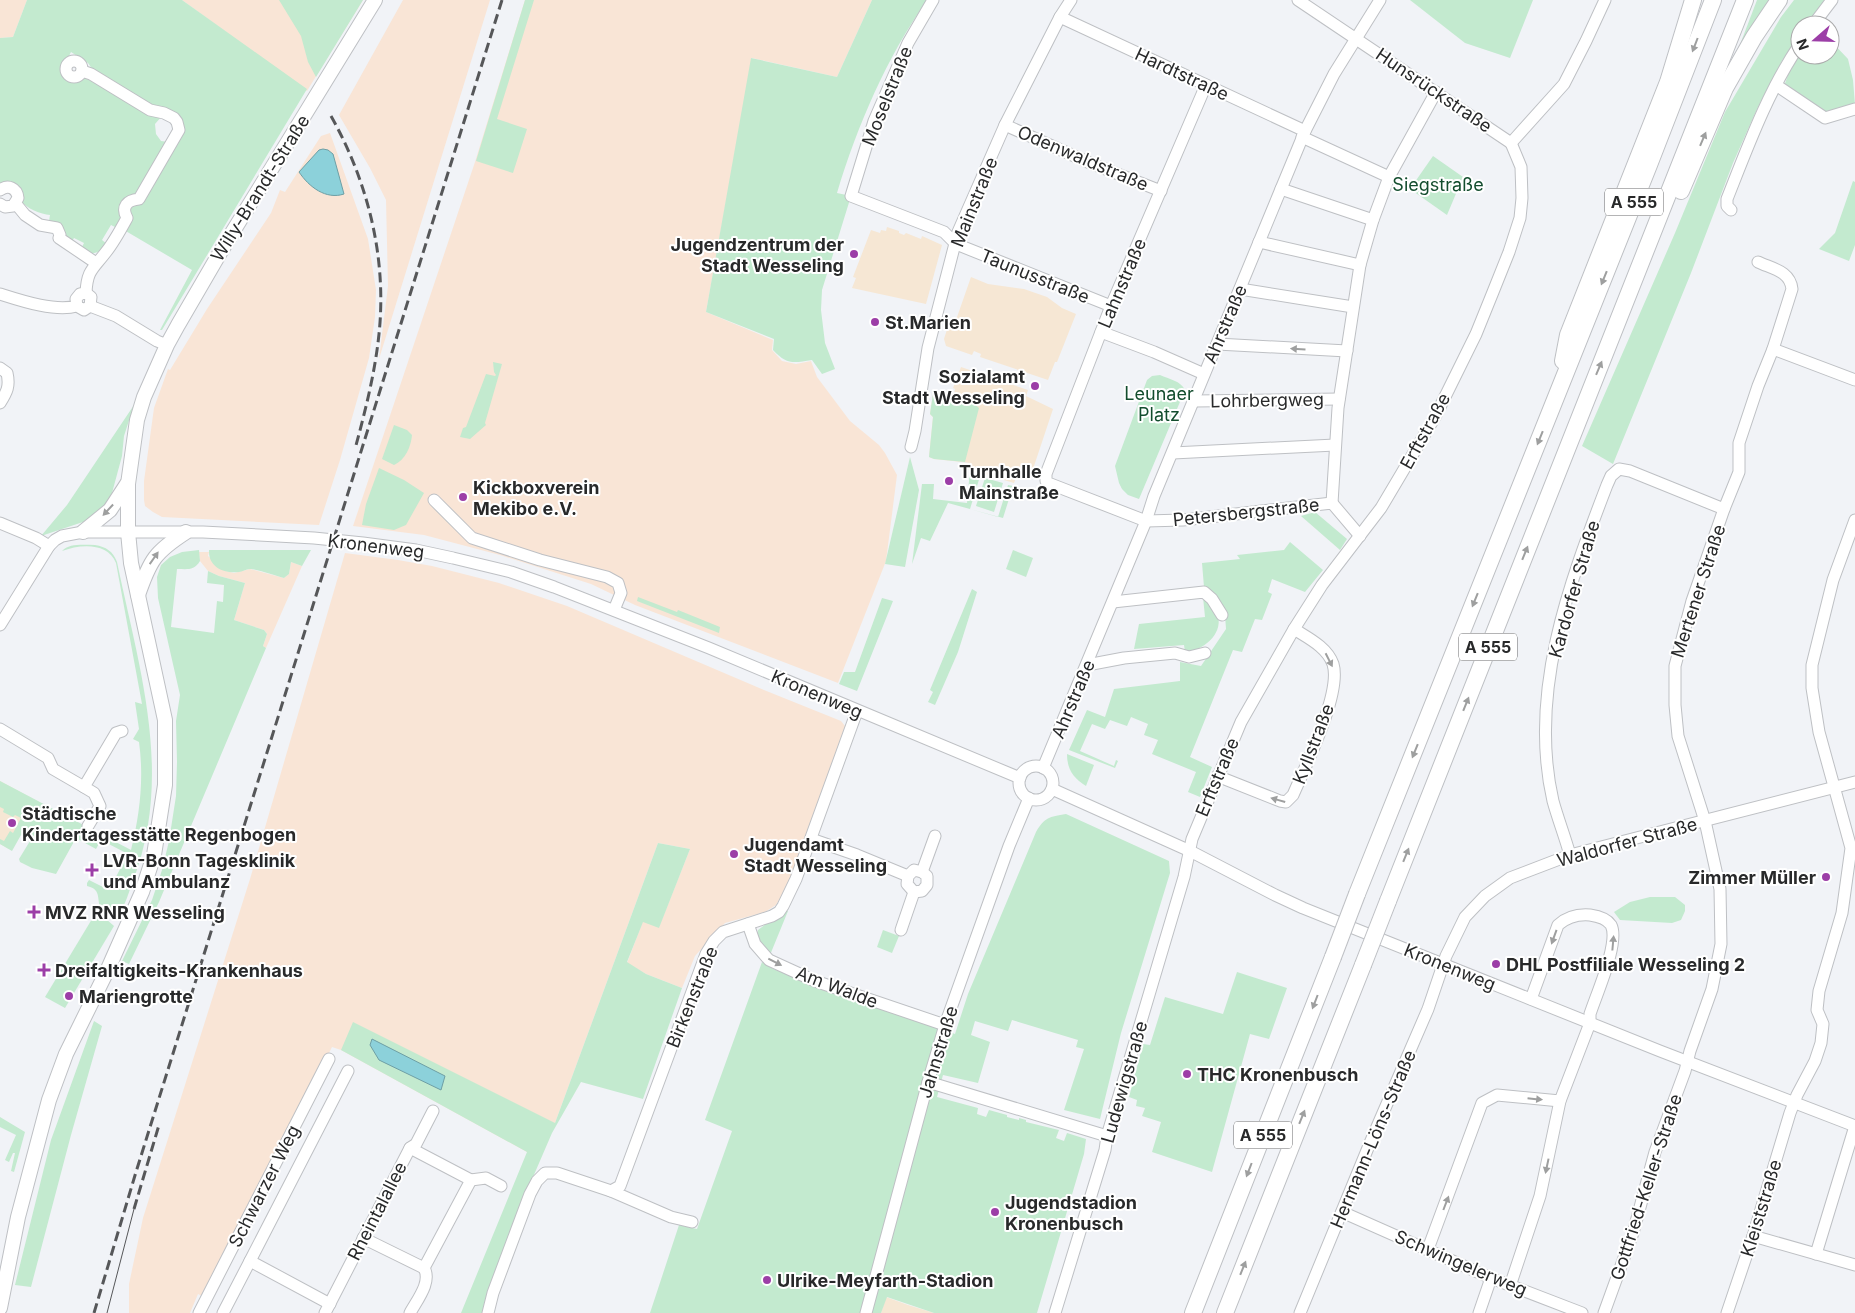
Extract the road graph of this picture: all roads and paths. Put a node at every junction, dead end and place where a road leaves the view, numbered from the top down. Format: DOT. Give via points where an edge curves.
graph roads {
  1 [pos="375,0"];
  2 [pos="933,0"];
  3 [pos="1071,0"];
  4 [pos="1298,0"];
  5 [pos="1380,0"];
  6 [pos="1605,0"];
  7 [pos="1693,0"];
  8 [pos="1713,0"];
  9 [pos="1745,0"];
  10 [pos="1779,0"];
  11 [pos="1832,0"];
  12 [pos="1820,15"];
  13 [pos="1060,17"];
  14 [pos="1356,38"];
  15 [pos="1790,59"];
  16 [pos="82,71"];
  17 [pos="1776,84"];
  18 [pos="1206,85"];
  19 [pos="1436,92"];
  20 [pos="1855,109"];
  21 [pos="1005,125"];
  22 [pos="1303,134"];
  23 [pos="1512,143"];
  24 [pos="1389,177"];
  25 [pos="1281,188"];
  26 [pos="0,190"];
  27 [pos="1161,191"];
  28 [pos="851,196"];
  29 [pos="0,204"];
  30 [pos="16,204"];
  31 [pos="1731,210"];
  32 [pos="1373,220"];
  33 [pos="1260,242"];
  34 [pos="956,244"];
  35 [pos="1758,262"];
  36 [pos="96,263"];
  37 [pos="1360,265"];
  38 [pos="1240,289"];
  39 [pos="0,294"];
  40 [pos="86,294"];
  41 [pos="77,306"];
  42 [pos="90,306"];
  43 [pos="1111,306"];
  44 [pos="1353,307"];
  45 [pos="1101,332"];
  46 [pos="1610,343"];
  47 [pos="1217,344"];
  48 [pos="167,345"];
  49 [pos="1773,349"];
  50 [pos="1347,351"];
  51 [pos="0,368"];
  52 [pos="1204,374"];
  53 [pos="1855,380"];
  54 [pos="1339,399"];
  55 [pos="1195,401"];
  56 [pos="0,403"];
  57 [pos="1554,403"];
  58 [pos="1335,445"];
  59 [pos="910,447"];
  60 [pos="1173,453"];
  61 [pos="128,484"];
  62 [pos="434,500"];
  63 [pos="1332,504"];
  64 [pos="1724,509"];
  65 [pos="1855,520"];
  66 [pos="1146,521"];
  67 [pos="0,523"];
  68 [pos="83,532"];
  69 [pos="128,532"];
  70 [pos="186,532"];
  71 [pos="1360,536"];
  72 [pos="49,546"];
  73 [pos="138,596"];
  74 [pos="1113,602"];
  75 [pos="614,610"];
  76 [pos="1222,615"];
  77 [pos="0,625"];
  78 [pos="1294,628"];
  79 [pos="1205,653"];
  80 [pos="1087,665"];
  81 [pos="858,711"];
  82 [pos="0,729"];
  83 [pos="122,731"];
  84 [pos="1044,768"];
  85 [pos="1217,776"];
  86 [pos="1020,778"];
  87 [pos="1855,782"];
  88 [pos="84,787"];
  89 [pos="1836,788"];
  90 [pos="1052,789"];
  91 [pos="1029,798"];
  92 [pos="1705,821"];
  93 [pos="88,826"];
  94 [pos="935,836"];
  95 [pos="811,839"];
  96 [pos="1190,850"];
  97 [pos="1570,855"];
  98 [pos="922,872"];
  99 [pos="908,876"];
  100 [pos="914,892"];
  101 [pos="748,924"];
  102 [pos="901,930"];
  103 [pos="1442,964"];
  104 [pos="1531,999"];
  105 [pos="1590,1023"];
  106 [pos="945,1026"];
  107 [pos="329,1059"];
  108 [pos="1688,1062"];
  109 [pos="348,1072"];
  110 [pos="928,1082"];
  111 [pos="1560,1101"];
  112 [pos="1794,1103"];
  113 [pos="433,1111"];
  114 [pos="1855,1126"];
  115 [pos="1107,1136"];
  116 [pos="410,1148"];
  117 [pos="471,1180"];
  118 [pos="501,1186"];
  119 [pos="611,1191"];
  120 [pos="1342,1212"];
  121 [pos="692,1222"];
  122 [pos="1753,1236"];
  123 [pos="363,1238"];
  124 [pos="1428,1249"];
  125 [pos="1816,1254"];
  126 [pos="250,1261"];
  127 [pos="1855,1265"];
  128 [pos="424,1268"];
  129 [pos="1491,1278"];
  130 [pos="1510,1286"];
  131 [pos="0,1308"];
  132 [pos="327,1308"];
  133 [pos="199,1313"];
  134 [pos="224,1313"];
  135 [pos="410,1313"];
  136 [pos="488,1313"];
  137 [pos="866,1313"];
  138 [pos="1055,1313"];
  139 [pos="1193,1313"];
  140 [pos="1225,1313"];
  141 [pos="1300,1313"];
  142 [pos="1479,1313"];
  143 [pos="1582,1313"];
  144 [pos="1604,1313"];
  145 [pos="1728,1313"];
  1 -- 48 [label="main road, Willy-Brandt-Straße"];
  2 -- 28 [label="street, Moselstraße" via="908,43 874,122"];
  3 -- 13 [label="street, Mainstraße"];
  4 -- 14 [label="street, Hunsrückstraße"];
  5 -- 14 [label="street, Ahrstraße"];
  6 -- 23 [label="street" via="1564,84"];
  7 -- 57 [label="highway" via="1668,82 1568,335"];
  8 -- 57 [label="highway, A 555, one-way"];
  9 -- 46 [label="highway, A 555"];
  46 -- 10 [label="highway, one-way" via="1644,280 1725,88"];
  11 -- 12 [label="street"];
  13 -- 18 [label="street, Hardtstraße"];
  13 -- 21 [label="street, Mainstraße"];
  14 -- 19 [label="street, Hunsrückstraße"];
  14 -- 22 [label="street, Ahrstraße"];
  15 -- 17 [label="street"];
  16 -- 36 [label="street" via="150,110 169,115 179,126 177,135 139,199 125,207 127,218 106,253"];
  17 -- 20 [label="street" via="1825,118"];
  17 -- 31 [label="street" via="1727,199"];
  18 -- 22 [label="street, Hardtstraße"];
  18 -- 27 [label="street, Lahnstraße"];
  19 -- 23 [label="street, Hunsrückstraße"];
  19 -- 24 [label="street"];
  21 -- 27 [label="street, Odenwaldstraße"];
  21 -- 34 [label="street, Mainstraße" via="958,232"];
  22 -- 24 [label="street, Hardtstraße"];
  22 -- 25 [label="street, Ahrstraße"];
  23 -- 71 [label="street, Erftstraße" via="1521,167 1522,198 1520,218 1506,260 1476,334 1435,417 1381,508"];
  24 -- 32 [label="street"];
  25 -- 32 [label="street"];
  25 -- 33 [label="street, Ahrstraße"];
  26 -- 30 [label="street" via="14,189 18,194"];
  27 -- 43 [label="street, Lahnstraße"];
  28 -- 34 [label="street, Taunusstraße" via="944,232"];
  29 -- 30 [label="street" via="9,208"];
  30 -- 36 [label="street" via="25,216 40,225 57,228 58,238"];
  32 -- 37 [label="street"];
  33 -- 37 [label="street"];
  33 -- 38 [label="street, Ahrstraße"];
  34 -- 43 [label="street, Taunusstraße"];
  34 -- 59 [label="street, Mainstraße" via="928,348"];
  35 -- 49 [label="street, Mertener Straße" via="1787,275 1792,284"];
  36 -- 40 [label="street" via="87,280"];
  37 -- 44 [label="street"];
  38 -- 44 [label="street"];
  38 -- 47 [label="street, Ahrstraße"];
  39 -- 41 [label="street" via="67,309"];
  40 -- 41 [label="street" via="77,296"];
  40 -- 42 [label="street" via="91,297"];
  41 -- 42 [label="street" via="84,310"];
  42 -- 48 [label="street" via="116,316"];
  43 -- 45 [label="street, Lahnstraße"];
  44 -- 50 [label="street"];
  45 -- 52 [label="street"];
  45 -- 66 [label="street, Lahnstraße" via="1046,481"];
  140 -- 46 [label="highway, A 555, one-way, bridge"];
  50 -- 47 [label="street, one-way"];
  47 -- 52 [label="street, Ahrstraße"];
  48 -- 61 [label="main road, Willy-Brandt-Straße" via="137,420"];
  49 -- 53 [label="street"];
  49 -- 64 [label="street, Mertener Straße" via="1740,443 1740,472"];
  50 -- 54 [label="street"];
  51 -- 56 [label="street" via="8,373 9,381"];
  52 -- 55 [label="street, Ahrstraße"];
  54 -- 55 [label="street, Lohrbergweg"];
  54 -- 58 [label="street"];
  55 -- 60 [label="street, Ahrstraße"];
  57 -- 139 [label="highway, A 555, one-way, bridge"];
  58 -- 60 [label="street"];
  58 -- 63 [label="street"];
  60 -- 66 [label="street, Ahrstraße"];
  61 -- 68 [label="main road, one-way" via="110,510"];
  61 -- 69 [label="main road, Willy-Brandt-Straße"];
  62 -- 75 [label="street" via="472,538 618,583 621,593"];
  63 -- 66 [label="street, Petersbergstraße"];
  63 -- 71 [label="street, Petersbergstraße"];
  64 -- 92 [label="street, Mertener Straße" via="1692,601 1675,666 1674,705 1678,736"];
  64 -- 97 [label="street, Kardorfer Straße" via="1630,471 1619,469 1611,476 1579,559 1558,634 1546,695 1547,756 1553,800"];
  65 -- 89 [label="street, Kleiststraße" via="1834,580 1812,665 1819,732"];
  66 -- 74 [label="street, Ahrstraße"];
  67 -- 72 [label="street"];
  68 -- 69 [label="street, Kronenweg"];
  68 -- 72 [label="street, Kronenweg" via="62,536"];
  69 -- 70 [label="street, Kronenweg"];
  69 -- 73 [label="main road, Willy-Brandt-Straße"];
  73 -- 70 [label="main road, one-way" via="152,561 161,549"];
  70 -- 75 [label="street, Kronenweg" via="314,538 416,550 511,572"];
  71 -- 78 [label="street, Erftstraße"];
  72 -- 77 [label="street"];
  73 -- 131 [label="main road, Willy-Brandt-Straße" via="165,720 166,786 154,854 128,926 52,1089 18,1217"];
  74 -- 76 [label="street" via="1204,592"];
  74 -- 80 [label="street, Ahrstraße"];
  75 -- 81 [label="street, Kronenweg"];
  78 -- 85 [label="street, Erftstraße" via="1241,722"];
  78 -- 85 [label="street, Kyllstraße, one-way" via="1323,649 1333,664 1334,673 1331,698 1293,795 1286,802 1280,801"];
  79 -- 80 [label="street" via="1189,657 1174,653"];
  80 -- 84 [label="street, Ahrstraße"];
  81 -- 86 [label="street, Kronenweg"];
  81 -- 95 [label="street, Birkenstraße"];
  82 -- 88 [label="street" via="48,758 53,769"];
  83 -- 88 [label="street" via="116,733"];
  84 -- 86 [label="street" via="1031,767"];
  84 -- 90 [label="street" via="1052,776"];
  85 -- 96 [label="street, Erftstraße"];
  86 -- 91 [label="street" via="1021,790"];
  87 -- 89 [label="street, Waldorfer Straße"];
  88 -- 93 [label="street" via="94,793 100,806"];
  89 -- 92 [label="street, Waldorfer Straße"];
  89 -- 112 [label="street, Kleiststraße" via="1851,848 1842,913 1823,974 1817,1010 1823,1024 1821,1043"];
  90 -- 91 [label="street" via="1043,799"];
  90 -- 96 [label="street, Kronenweg"];
  91 -- 106 [label="street, Jahnstraße"];
  92 -- 97 [label="street, Waldorfer Straße"];
  92 -- 108 [label="street, Mertener Straße" via="1720,889 1721,944 1712,989"];
  94 -- 98 [label="street"];
  95 -- 99 [label="street"];
  95 -- 101 [label="street, Birkenstraße" via="779,912"];
  96 -- 103 [label="street, Kronenweg" via="1289,902"];
  96 -- 115 [label="street, Ludewigstraße"];
  97 -- 103 [label="street, Waldorfer Straße" via="1510,878 1485,896 1465,917"];
  98 -- 99 [label="street" via="914,870"];
  98 -- 100 [label="street" via="927,876 927,885"];
  99 -- 100 [label="street" via="907,884"];
  100 -- 102 [label="street"];
  101 -- 106 [label="street, Am Walde, one-way" via="755,944 770,960 815,981"];
  101 -- 119 [label="street, Birkenstraße" via="723,932 706,954 620,1186"];
  103 -- 104 [label="street, Kronenweg"];
  103 -- 120 [label="street, Hermann-Löns-Straße" via="1441,976 1428,1009"];
  104 -- 105 [label="street, Kronenweg"];
  105 -- 104 [label="street, one-way" via="1590,1014 1612,952 1613,934 1610,924 1602,918 1577,916 1558,925"];
  105 -- 108 [label="street, Kronenweg"];
  105 -- 111 [label="street"];
  106 -- 110 [label="street, Jahnstraße"];
  107 -- 133 [label="street, Schwarzer Weg"];
  108 -- 112 [label="street, Kronenweg"];
  108 -- 144 [label="street, Gottfried-Keller-Straße" via="1655,1152 1633,1233"];
  109 -- 126 [label="street"];
  110 -- 115 [label="street"];
  110 -- 137 [label="street, Jahnstraße"];
  124 -- 111 [label="street, one-way" via="1482,1103 1497,1095"];
  111 -- 130 [label="street, one-way" via="1540,1196"];
  112 -- 114 [label="street, Kronenweg"];
  112 -- 122 [label="street, Kleiststraße"];
  113 -- 116 [label="street, Rheintalallee" via="416,1144"];
  114 -- 125 [label="street"];
  115 -- 138 [label="street, Ludewigstraße"];
  116 -- 117 [label="street"];
  116 -- 123 [label="street, Rheintalallee"];
  117 -- 118 [label="street" via="486,1178"];
  117 -- 128 [label="street"];
  119 -- 121 [label="street" via="671,1217"];
  119 -- 136 [label="street" via="557,1173 542,1175 530,1194"];
  120 -- 124 [label="street, Schwingelerweg"];
  120 -- 141 [label="street, Hermann-Löns-Straße"];
  122 -- 125 [label="street"];
  122 -- 145 [label="street, Kleiststraße"];
  123 -- 128 [label="street"];
  123 -- 132 [label="street, Rheintalallee"];
  124 -- 129 [label="street, Schwingelerweg"];
  125 -- 127 [label="street"];
  126 -- 132 [label="street"];
  126 -- 134 [label="street"];
  128 -- 135 [label="street" via="427,1281"];
  129 -- 130 [label="street, Schwingelerweg"];
  129 -- 142 [label="street"];
  130 -- 143 [label="street, Schwingelerweg"];
}
